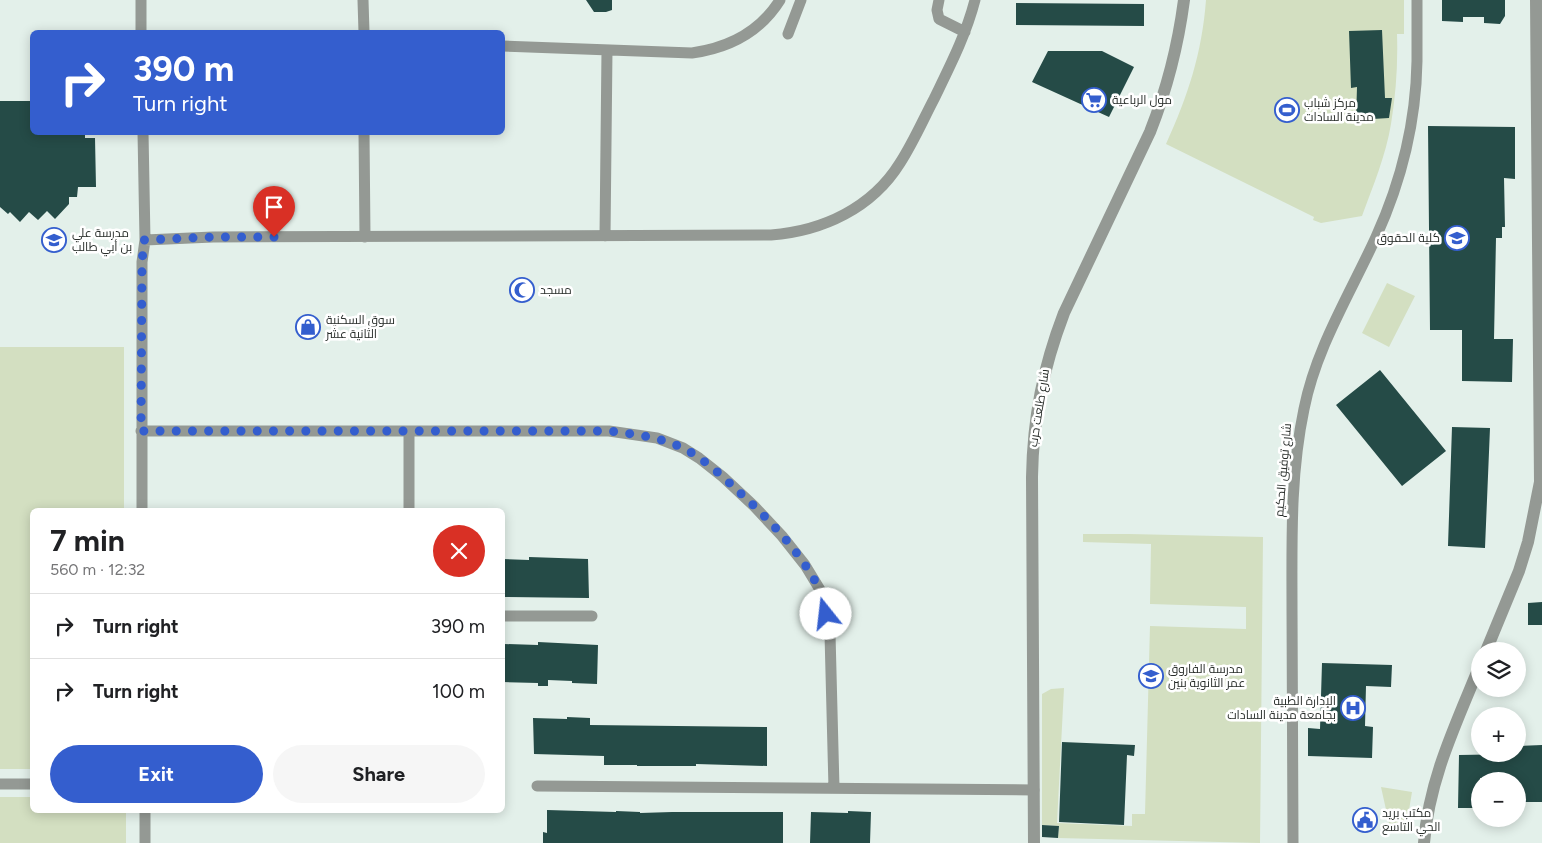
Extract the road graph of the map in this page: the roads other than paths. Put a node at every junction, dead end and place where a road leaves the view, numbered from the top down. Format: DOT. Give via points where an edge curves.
graph roads {
  1 [pos="141,0"];
  2 [pos="364,0"];
  3 [pos="780,0"];
  4 [pos="801,0"];
  5 [pos="939,0"];
  6 [pos="975,0"];
  7 [pos="1184,0"];
  8 [pos="1417,0"];
  9 [pos="1536,0"];
  10 [pos="141,30"];
  11 [pos="364,30"];
  12 [pos="965,32"];
  13 [pos="788,34"];
  14 [pos="505,46"];
  15 [pos="608,50"];
  16 [pos="143,135"];
  17 [pos="364,135"];
  18 [pos="1540,150"];
  19 [pos="604,236"];
  20 [pos="365,237"];
  21 [pos="144,240"];
  22 [pos="1541,341"];
  23 [pos="141,431"];
  24 [pos="409,431"];
  25 [pos="142,508"];
  26 [pos="409,508"];
  27 [pos="505,616"];
  28 [pos="592,616"];
  29 [pos="1490,642"];
  30 [pos="1471,687"];
  31 [pos="0,784"];
  32 [pos="30,784"];
  33 [pos="537,786"];
  34 [pos="834,788"];
  35 [pos="1034,790"];
  36 [pos="145,813"];
  37 [pos="145,843"];
  38 [pos="1034,843"];
  39 [pos="1293,843"];
  40 [pos="1424,843"];
  1 -- 10 [label="street"];
  2 -- 11 [label="street"];
  3 -- 15 [label="street" via="760,25 721,47 692,53"];
  4 -- 13 [label="street"];
  5 -- 12 [label="street" via="939,18"];
  6 -- 12 [label="street"];
  7 -- 35 [label="street, شارع طلعت حرب" via="1176,53 1160,106 1064,313 1039,395 1032,477"];
  8 -- 39 [label="street, شارع توفيق الحكيم" via="1413,106 1400,176 1376,237 1320,355 1304,408 1296,450 1292,507"];
  9 -- 18 [label="street" via="1536,107"];
  12 -- 19 [label="street" via="899,165 876,193 848,213 819,227 787,234"];
  14 -- 15 [label="street"];
  15 -- 19 [label="street"];
  16 -- 21 [label="street"];
  17 -- 20 [label="street"];
  18 -- 22 [label="street"];
  19 -- 20 [label="street"];
  20 -- 21 [label="street"];
  21 -- 23 [label="street"];
  22 -- 29 [label="street" via="1539,490 1519,570"];
  23 -- 24 [label="street"];
  23 -- 25 [label="street"];
  24 -- 26 [label="street"];
  24 -- 34 [label="street" via="609,431 635,434 683,448 723,477 782,536 822,594 830,634"];
  27 -- 28 [label="street"];
  30 -- 40 [label="street" via="1437,775 1429,803"];
  31 -- 32 [label="street"];
  33 -- 34 [label="street"];
  34 -- 35 [label="street"];
  35 -- 38 [label="street, شارع طلعت حرب"];
  36 -- 37 [label="street"];
}
